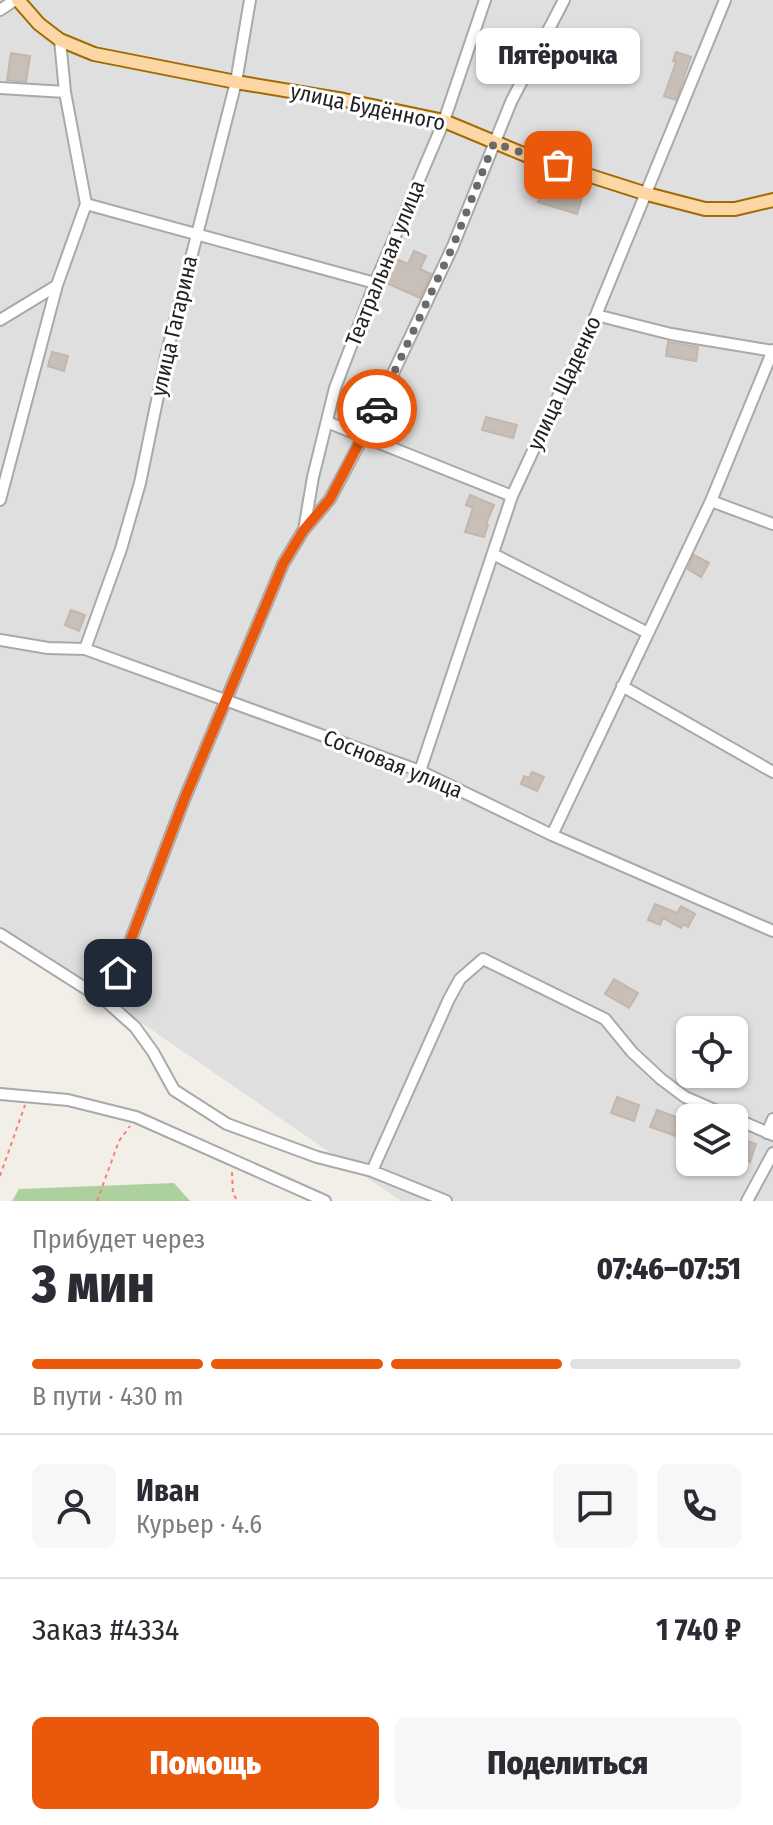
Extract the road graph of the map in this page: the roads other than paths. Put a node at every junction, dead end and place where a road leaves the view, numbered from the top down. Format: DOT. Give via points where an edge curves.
graph roads {
  1 [pos="16,0"];
  2 [pos="250,0"];
  3 [pos="485,0"];
  4 [pos="564,0"];
  5 [pos="725,0"];
  6 [pos="0,10"];
  7 [pos="60,40"];
  8 [pos="236,82"];
  9 [pos="0,88"];
  10 [pos="65,92"];
  11 [pos="444,121"];
  12 [pos="494,143"];
  13 [pos="647,194"];
  14 [pos="773,200"];
  15 [pos="86,204"];
  16 [pos="196,233"];
  17 [pos="375,283"];
  18 [pos="57,285"];
  19 [pos="596,315"];
  20 [pos="0,320"];
  21 [pos="773,351"];
  22 [pos="327,422"];
  23 [pos="364,435"];
  24 [pos="512,496"];
  25 [pos="0,500"];
  26 [pos="711,501"];
  27 [pos="773,524"];
  28 [pos="303,531"];
  29 [pos="493,554"];
  30 [pos="648,633"];
  31 [pos="0,640"];
  32 [pos="85,649"];
  33 [pos="622,686"];
  34 [pos="225,699"];
  35 [pos="420,771"];
  36 [pos="773,772"];
  37 [pos="552,835"];
  38 [pos="773,931"];
  39 [pos="0,934"];
  40 [pos="107,1002"];
  41 [pos="0,1094"];
  42 [pos="701,1104"];
  43 [pos="773,1119"];
  44 [pos="748,1124"];
  45 [pos="770,1134"];
  46 [pos="773,1153"];
  47 [pos="372,1171"];
  48 [pos="325,1201"];
  49 [pos="446,1201"];
  50 [pos="747,1201"];
  1 -- 6 [label="street"];
  1 -- 7 [label="main road, улица Будённого"];
  2 -- 8 [label="street, улица Гагарина"];
  3 -- 11 [label="street, Театральная улица"];
  4 -- 12 [label="street"];
  5 -- 13 [label="street, улица Щаденко"];
  7 -- 8 [label="main road, улица Будённого" via="109,58"];
  7 -- 10 [label="street"];
  8 -- 11 [label="main road, улица Будённого"];
  8 -- 16 [label="street, улица Гагарина"];
  9 -- 10 [label="street"];
  10 -- 15 [label="street"];
  11 -- 12 [label="main road, улица Будённого"];
  11 -- 17 [label="street, Театральная улица"];
  12 -- 13 [label="main road, улица Будённого"];
  12 -- 23 [label="street" via="447,259"];
  13 -- 14 [label="main road, улица Будённого" via="720,210"];
  13 -- 19 [label="street, улица Щаденко"];
  15 -- 16 [label="street"];
  15 -- 18 [label="street"];
  16 -- 17 [label="street"];
  16 -- 32 [label="street, улица Гагарина" via="140,483"];
  17 -- 22 [label="street, Театральная улица"];
  18 -- 20 [label="street"];
  18 -- 25 [label="street"];
  19 -- 21 [label="street"];
  19 -- 24 [label="street, улица Щаденко"];
  21 -- 26 [label="street"];
  22 -- 23 [label="street"];
  22 -- 28 [label="street, Театральная улица"];
  23 -- 24 [label="street"];
  23 -- 28 [label="street" via="330,499"];
  24 -- 29 [label="street, улица Щаденко"];
  26 -- 27 [label="street"];
  26 -- 30 [label="street"];
  28 -- 34 [label="street" via="283,564"];
  29 -- 30 [label="street"];
  29 -- 35 [label="street, улица Щаденко"];
  30 -- 33 [label="street"];
  31 -- 32 [label="street, Сосновая улица"];
  32 -- 34 [label="street, Сосновая улица"];
  33 -- 36 [label="street"];
  33 -- 37 [label="street"];
  34 -- 35 [label="street, Сосновая улица"];
  34 -- 40 [label="street"];
  35 -- 37 [label="street, Сосновая улица"];
  37 -- 38 [label="street, Сосновая улица"];
  39 -- 40 [label="street"];
  40 -- 47 [label="street" via="135,1027 174,1090 227,1124"];
  41 -- 48 [label="street" via="68,1100 136,1117"];
  42 -- 47 [label="street" via="661,1079 605,1019 483,959 460,979 449,999"];
  43 -- 45 [label="street"];
  44 -- 45 [label="street"];
  46 -- 50 [label="street"];
  47 -- 49 [label="street"];
}
